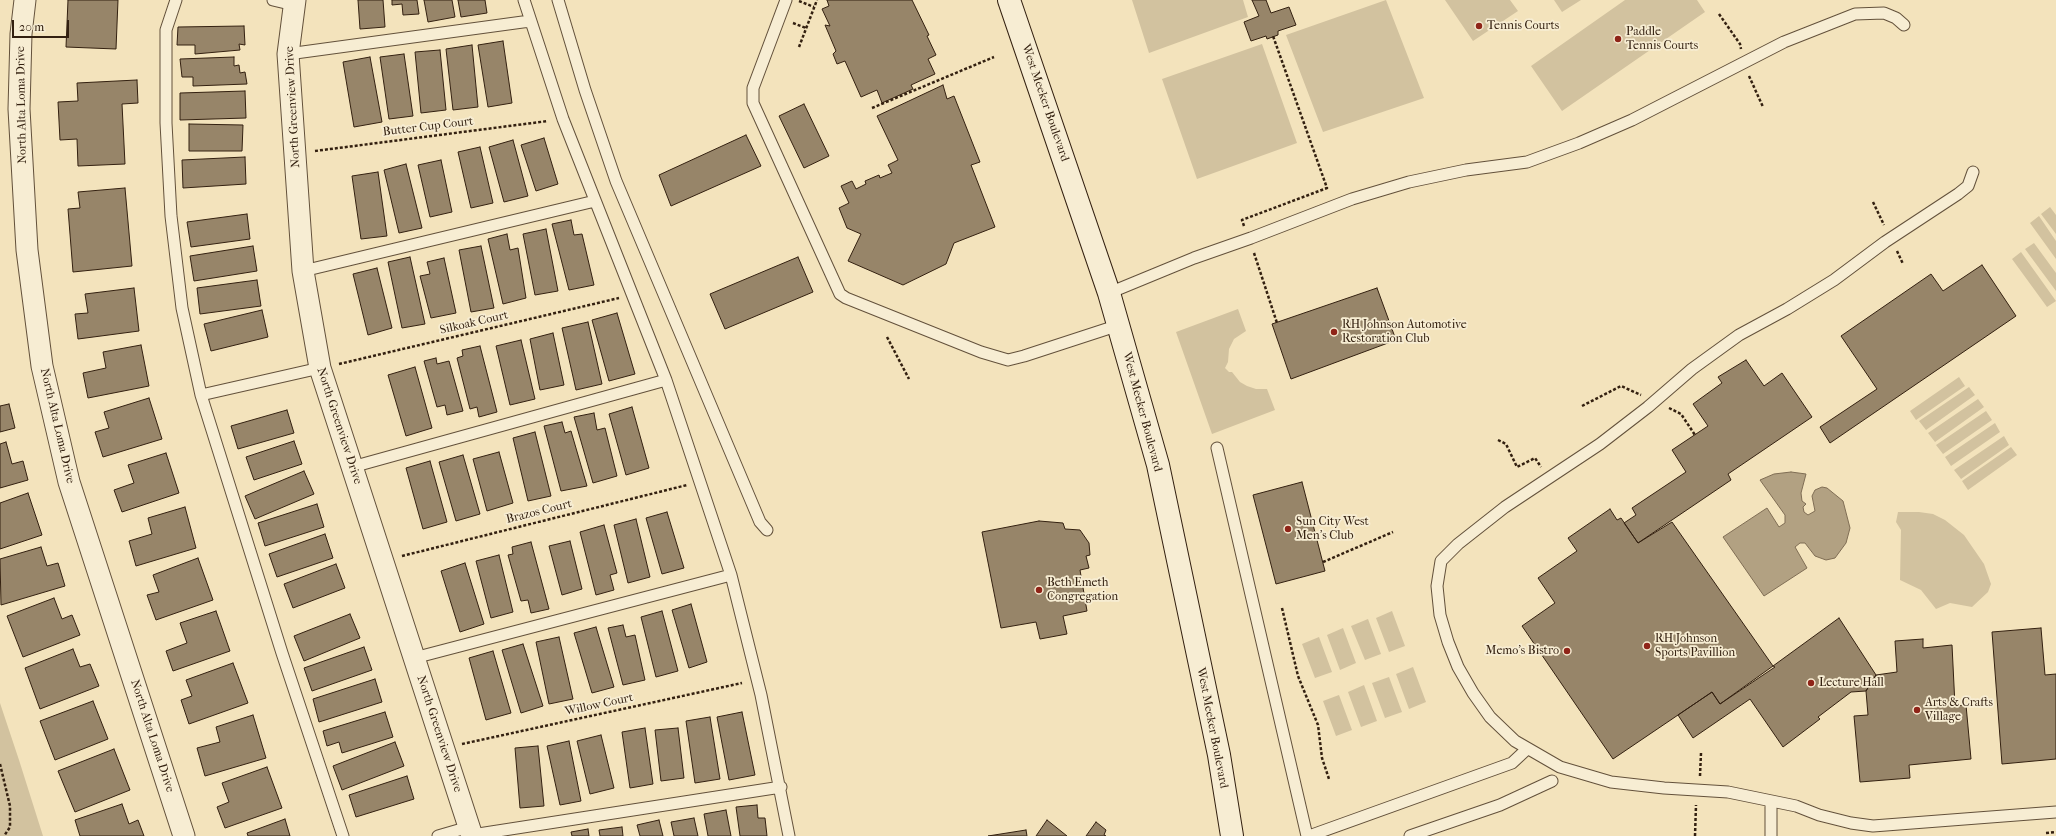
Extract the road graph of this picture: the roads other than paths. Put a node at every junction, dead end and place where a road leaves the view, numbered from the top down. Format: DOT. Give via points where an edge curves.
graph roads {
  1 [pos="25,0"];
  2 [pos="176,0"];
  3 [pos="273,0"];
  4 [pos="524,0"];
  5 [pos="558,0"];
  6 [pos="786,0"];
  7 [pos="1008,0"];
  8 [pos="294,2"];
  9 [pos="530,21"];
  10 [pos="1904,25"];
  11 [pos="288,54"];
  12 [pos="1974,172"];
  13 [pos="595,201"];
  14 [pos="303,272"];
  15 [pos="1109,293"];
  16 [pos="1119,325"];
  17 [pos="320,368"];
  18 [pos="666,380"];
  19 [pos="201,395"];
  20 [pos="1217,448"];
  21 [pos="352,467"];
  22 [pos="767,530"];
  23 [pos="731,575"];
  24 [pos="414,658"];
  25 [pos="1528,749"];
  26 [pos="1552,781"];
  27 [pos="781,787"];
  28 [pos="1771,802"];
  29 [pos="2056,812"];
  30 [pos="471,833"];
  31 [pos="184,836"];
  32 [pos="343,836"];
  33 [pos="438,836"];
  34 [pos="789,836"];
  35 [pos="1232,836"];
  36 [pos="1308,836"];
  37 [pos="1410,836"];
  38 [pos="1771,836"];
  1 -- 31 [label="street, North Alta Loma Drive" via="21,34 19,109 27,250 42,366 69,482"];
  2 -- 19 [label="lane" via="166,30 166,123 171,216 182,308"];
  3 -- 8 [label="lane"];
  4 -- 9 [label="lane"];
  5 -- 22 [label="lane" via="616,181 760,522"];
  6 -- 16 [label="lane" via="753,88 753,103 840,294 981,352 1008,360"];
  7 -- 15 [label="street, West Meeker Boulevard"];
  8 -- 11 [label="street, North Greenview Drive"];
  9 -- 11 [label="lane"];
  9 -- 13 [label="lane" via="563,119"];
  10 -- 15 [label="lane" via="1884,13 1855,14 1784,42 1632,120 1579,143 1527,162 1466,170 1409,182 1325,208"];
  11 -- 14 [label="street, North Greenview Drive"];
  12 -- 25 [label="lane" via="1968,186 1958,194 1885,242 1834,280 1739,335 1692,369 1648,408 1606,439 1505,507 1458,544 1441,561 1437,586 1440,615 1458,668 1490,717 1506,734"];
  13 -- 14 [label="lane"];
  13 -- 18 [label="lane"];
  14 -- 17 [label="street, North Greenview Drive"];
  15 -- 16 [label="street, West Meeker Boulevard"];
  16 -- 35 [label="street, West Meeker Boulevard" via="1158,465 1219,755"];
  17 -- 19 [label="lane"];
  17 -- 21 [label="street, North Greenview Drive"];
  18 -- 21 [label="lane"];
  18 -- 23 [label="lane"];
  19 -- 32 [label="lane"];
  20 -- 36 [label="lane"];
  21 -- 24 [label="street, North Greenview Drive"];
  23 -- 24 [label="lane"];
  23 -- 27 [label="lane"];
  24 -- 30 [label="street, North Greenview Drive"];
  25 -- 28 [label="lane" via="1560,767 1611,782 1728,792"];
  25 -- 36 [label="lane" via="1512,763"];
  26 -- 37 [label="lane" via="1500,804"];
  27 -- 30 [label="lane"];
  27 -- 34 [label="lane"];
  28 -- 29 [label="lane" via="1873,826"];
  28 -- 38 [label="lane"];
  30 -- 33 [label="lane"];
}
